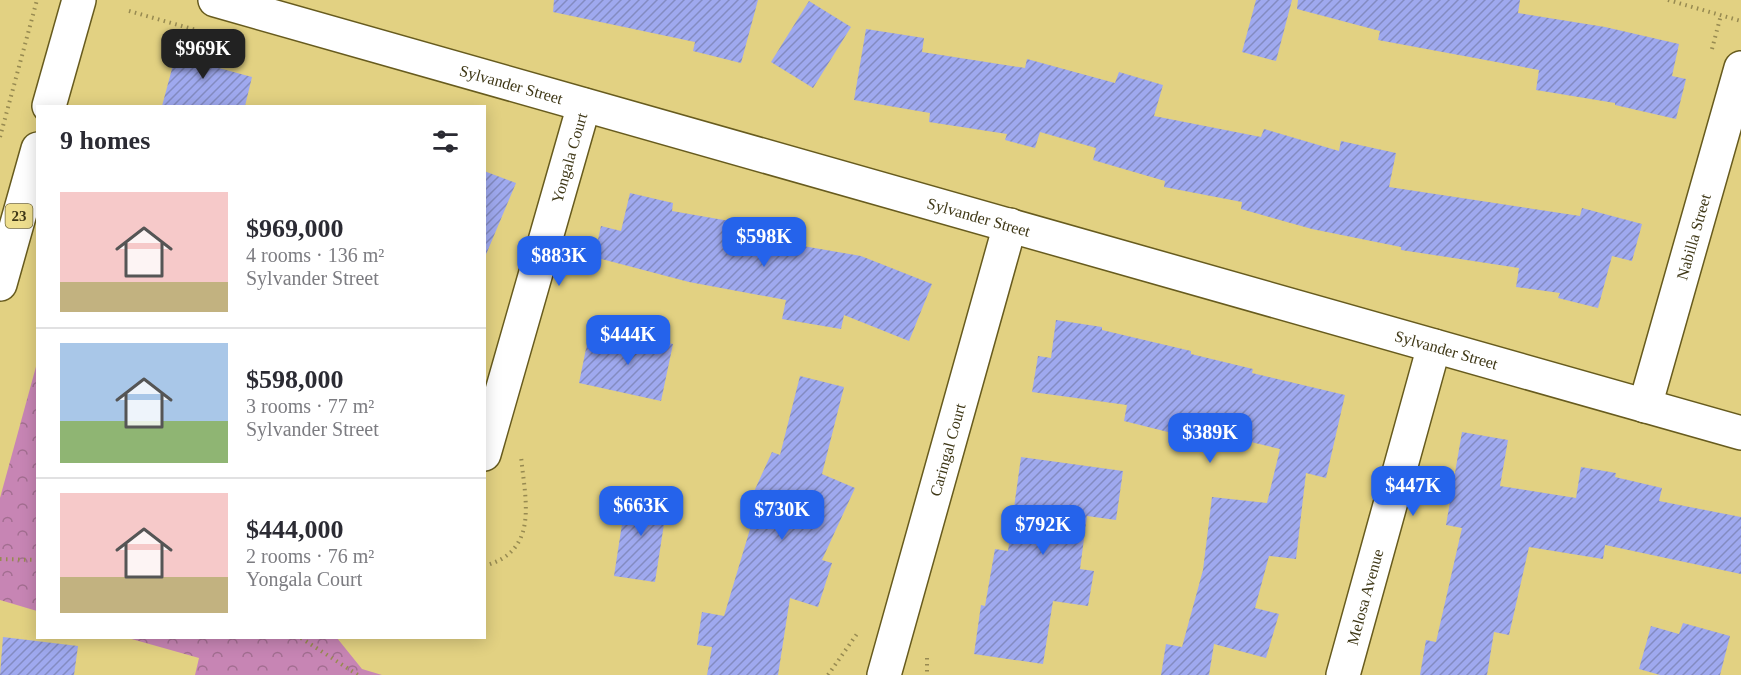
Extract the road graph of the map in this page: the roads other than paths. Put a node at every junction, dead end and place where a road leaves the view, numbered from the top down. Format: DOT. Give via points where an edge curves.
graph roads {
  1 [pos="79,0"];
  2 [pos="215,0"];
  3 [pos="1741,68"];
  4 [pos="49,105"];
  5 [pos="584,105"];
  6 [pos="36,156"];
  7 [pos="1010,225"];
  8 [pos="0,284"];
  9 [pos="1434,346"];
  10 [pos="1645,406"];
  11 [pos="1741,433"];
  12 [pos="486,447"];
  13 [pos="884,675"];
  14 [pos="1343,675"];
  1 -- 4 [label="street"];
  2 -- 5 [label="street, Sylvander Street"];
  3 -- 10 [label="street, Nabilla Street"];
  5 -- 7 [label="street, Sylvander Street"];
  5 -- 12 [label="street, Yongala Court"];
  6 -- 8 [label="street, 23"];
  7 -- 9 [label="street, Sylvander Street"];
  7 -- 13 [label="street, Caringal Court"];
  9 -- 10 [label="street, Sylvander Street"];
  9 -- 14 [label="street, Melosa Avenue"];
  10 -- 11 [label="street, Sylvander Street"];
}
